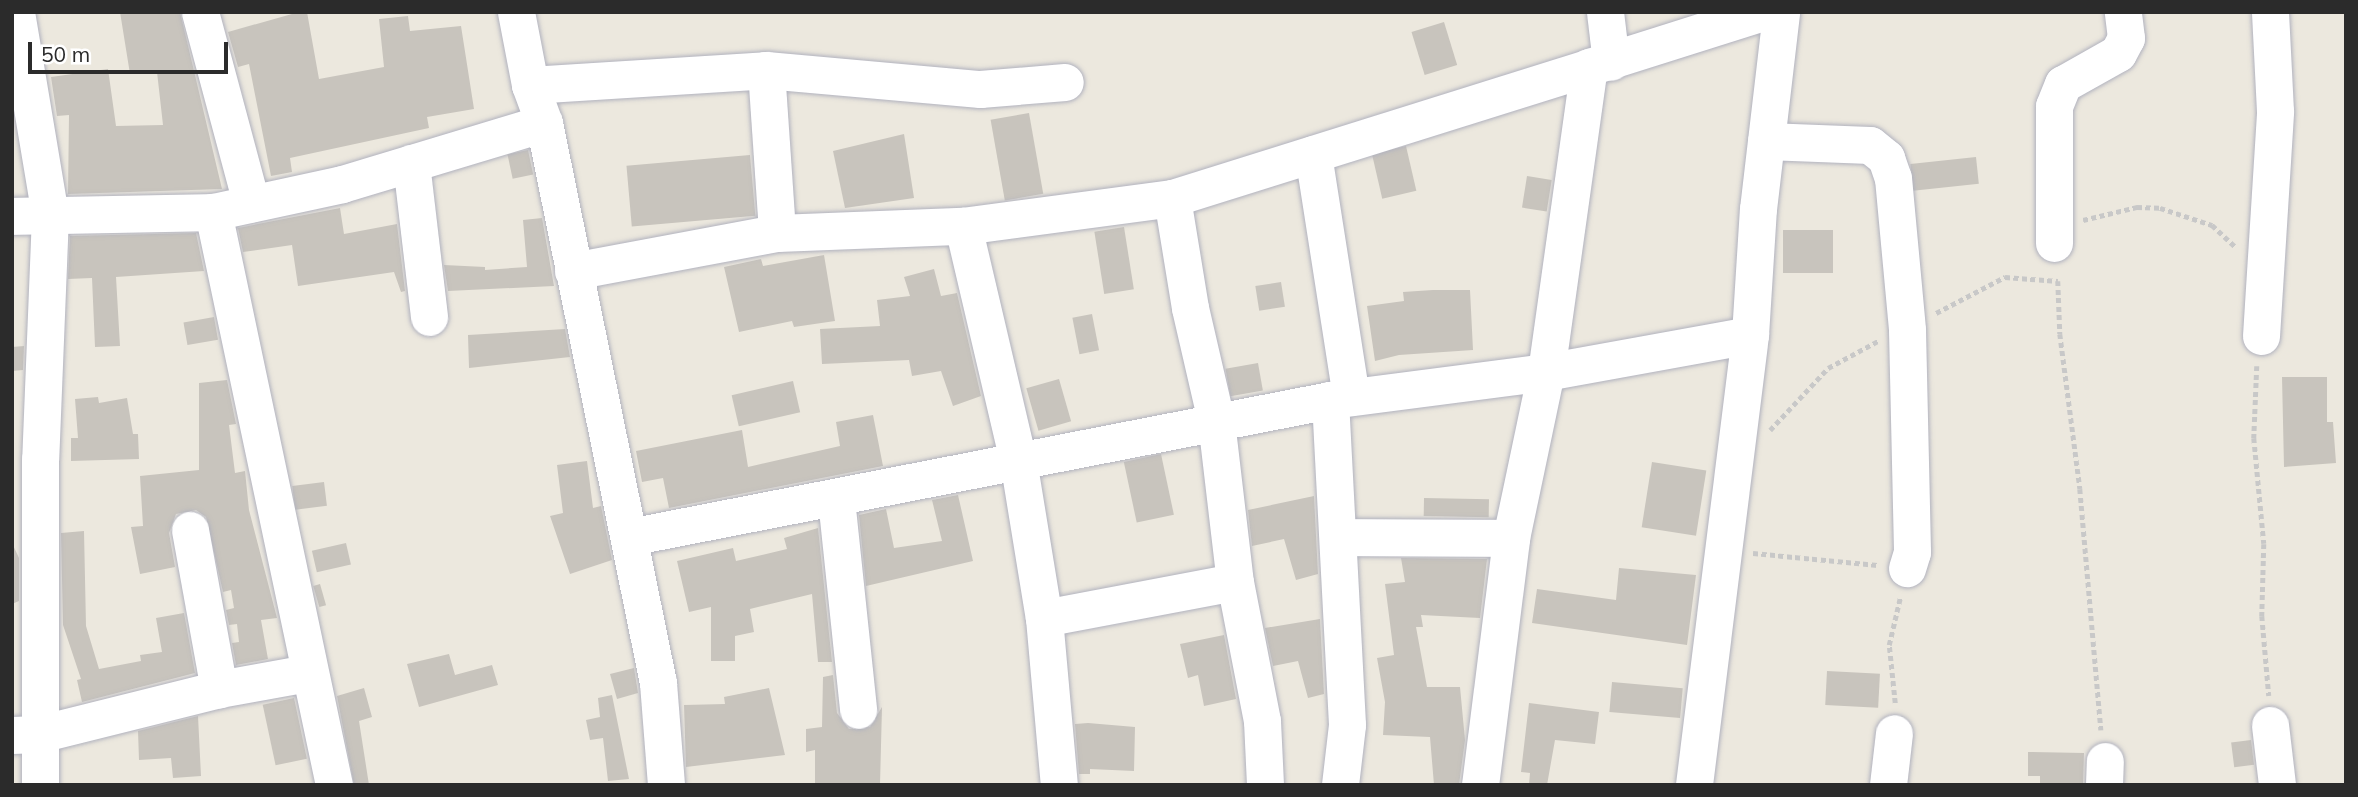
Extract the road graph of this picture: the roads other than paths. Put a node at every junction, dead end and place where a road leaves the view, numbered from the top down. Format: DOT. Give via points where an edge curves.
graph roads {
  1 [pos="200,12"];
  2 [pos="516,12"];
  3 [pos="1605,12"];
  4 [pos="1763,12"];
  5 [pos="1780,12"];
  6 [pos="2123,12"];
  7 [pos="2270,12"];
  8 [pos="17,32"];
  9 [pos="1600,65"];
  10 [pos="766,70"];
  11 [pos="1065,82"];
  12 [pos="530,85"];
  13 [pos="544,123"];
  14 [pos="1766,141"];
  15 [pos="1313,154"];
  16 [pos="411,163"];
  17 [pos="1172,198"];
  18 [pos="251,203"];
  19 [pos="214,212"];
  20 [pos="50,215"];
  21 [pos="12,216"];
  22 [pos="963,226"];
  23 [pos="777,233"];
  24 [pos="2054,243"];
  25 [pos="573,271"];
  26 [pos="429,317"];
  27 [pos="1750,335"];
  28 [pos="2262,336"];
  29 [pos="1546,372"];
  30 [pos="1340,398"];
  31 [pos="1216,421"];
  32 [pos="26,460"];
  33 [pos="1018,460"];
  34 [pos="836,499"];
  35 [pos="190,530"];
  36 [pos="629,537"];
  37 [pos="1339,537"];
  38 [pos="1511,538"];
  39 [pos="1907,568"];
  40 [pos="1236,582"];
  41 [pos="1044,618"];
  42 [pos="308,673"];
  43 [pos="219,689"];
  44 [pos="858,710"];
  45 [pos="2270,725"];
  46 [pos="1894,733"];
  47 [pos="26,735"];
  48 [pos="40,785"];
  49 [pos="334,785"];
  50 [pos="666,785"];
  51 [pos="1059,785"];
  52 [pos="1265,785"];
  53 [pos="1340,785"];
  54 [pos="1480,785"];
  55 [pos="1694,785"];
  56 [pos="1888,785"];
  57 [pos="2277,785"];
  1 -- 18 [label="street"];
  2 -- 12 [label="street"];
  3 -- 9 [label="street"];
  4 -- 9 [label="street"];
  5 -- 14 [label="street"];
  6 -- 24 [label="street" via="2126,38 2118,53 2063,84 2054,106"];
  7 -- 28 [label="street" via="2275,111"];
  8 -- 20 [label="street"];
  9 -- 15 [label="street"];
  9 -- 29 [label="street"];
  10 -- 11 [label="street" via="980,89"];
  10 -- 12 [label="street"];
  10 -- 23 [label="street"];
  12 -- 13 [label="street"];
  13 -- 16 [label="street"];
  13 -- 25 [label="street"];
  14 -- 27 [label="street"];
  14 -- 39 [label="street" via="1843,141 1870,145 1886,158 1899,218 1907,330 1912,552"];
  15 -- 17 [label="street"];
  15 -- 30 [label="street"];
  16 -- 18 [label="street"];
  16 -- 26 [label="street"];
  17 -- 22 [label="street"];
  17 -- 31 [label="street" via="1190,308"];
  18 -- 19 [label="street"];
  19 -- 20 [label="street"];
  19 -- 42 [label="street"];
  20 -- 21 [label="street"];
  20 -- 32 [label="street"];
  22 -- 23 [label="street"];
  22 -- 33 [label="street"];
  23 -- 25 [label="street"];
  25 -- 36 [label="street"];
  27 -- 29 [label="street"];
  27 -- 55 [label="street"];
  29 -- 30 [label="street"];
  29 -- 38 [label="street"];
  30 -- 31 [label="street"];
  30 -- 37 [label="street"];
  31 -- 33 [label="street"];
  31 -- 40 [label="street"];
  32 -- 47 [label="street"];
  33 -- 34 [label="street"];
  33 -- 41 [label="street"];
  34 -- 36 [label="street"];
  34 -- 44 [label="street"];
  35 -- 43 [label="street"];
  36 -- 50 [label="street" via="659,683"];
  37 -- 38 [label="street"];
  37 -- 53 [label="street" via="1348,724"];
  38 -- 54 [label="street"];
  40 -- 41 [label="street"];
  40 -- 52 [label="street" via="1262,721"];
  41 -- 51 [label="street"];
  42 -- 43 [label="street"];
  42 -- 49 [label="street"];
  43 -- 47 [label="street"];
  45 -- 57 [label="street"];
  46 -- 56 [label="street"];
  47 -- 48 [label="street"];
}
